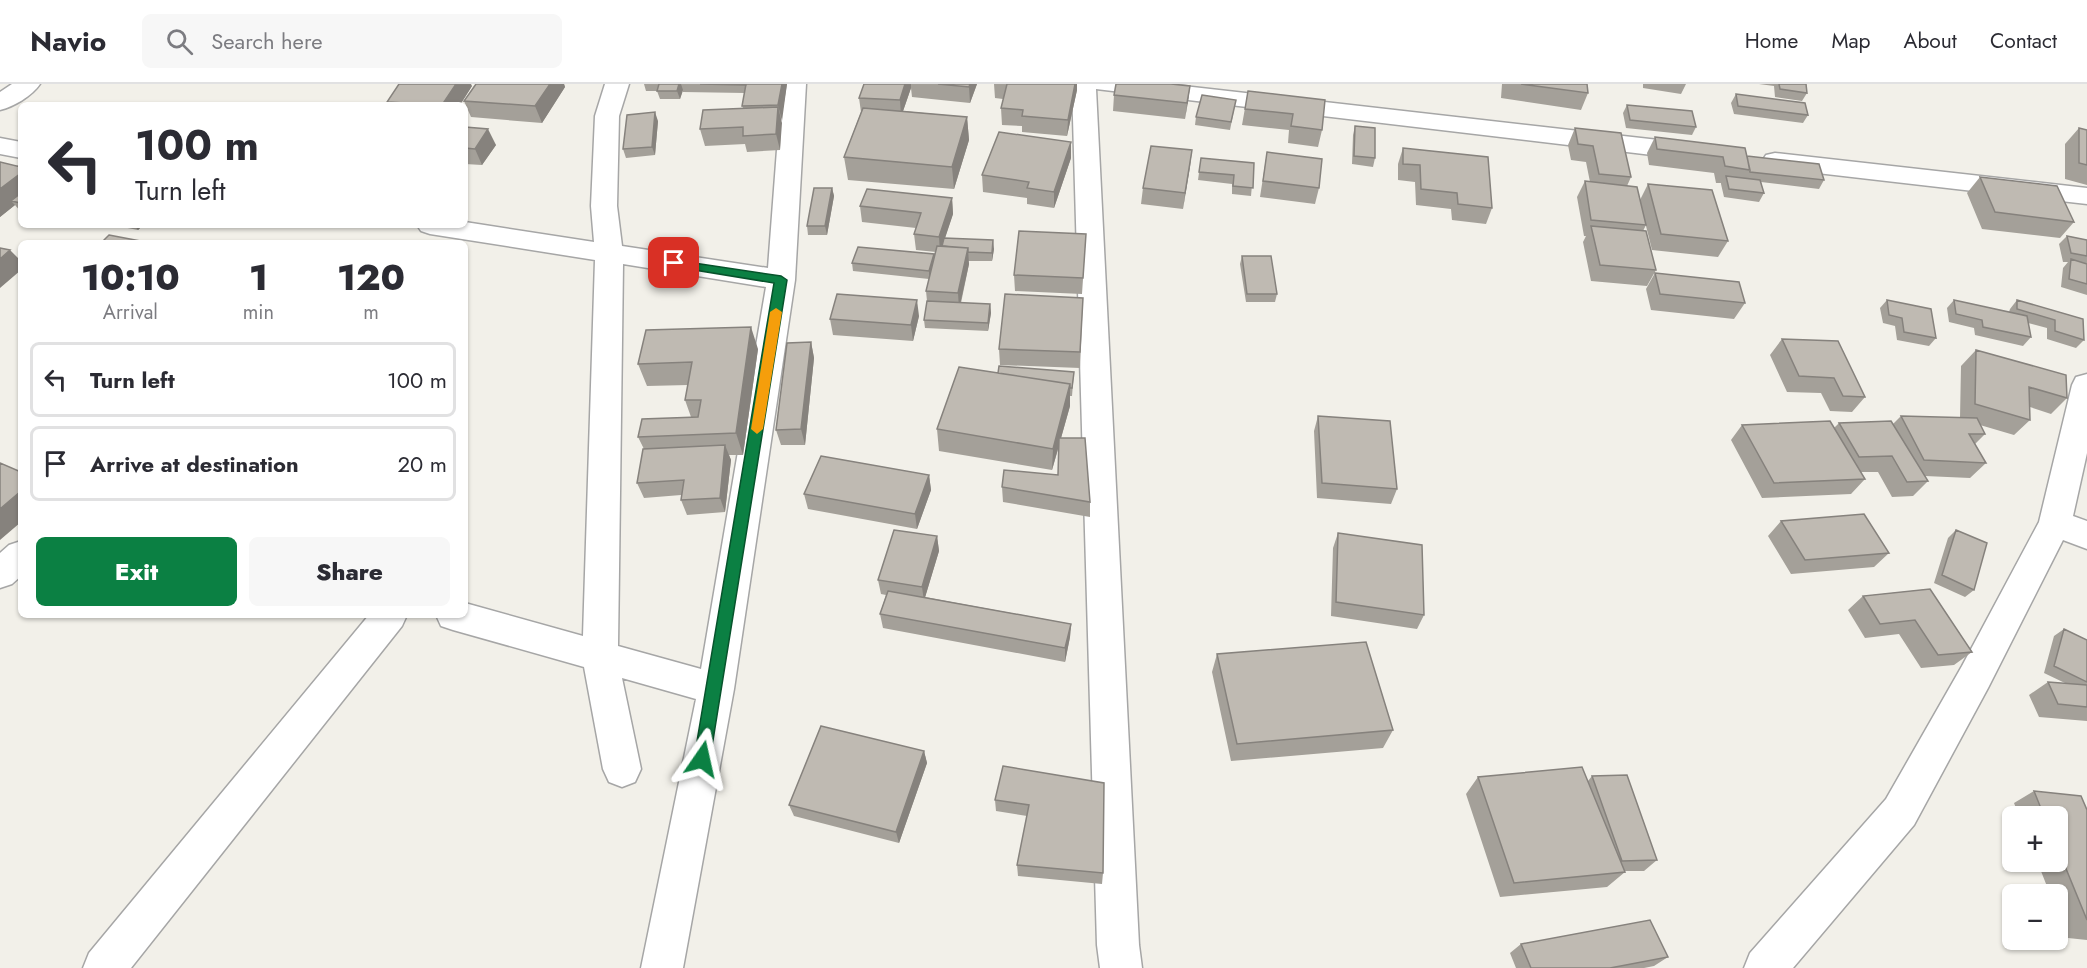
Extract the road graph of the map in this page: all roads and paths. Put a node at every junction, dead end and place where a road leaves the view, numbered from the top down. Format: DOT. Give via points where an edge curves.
graph roads {
  1 [pos="28,84"];
  2 [pos="617,84"];
  3 [pos="794,84"];
  4 [pos="1084,84"];
  5 [pos="1103,84"];
  6 [pos="0,103"];
  7 [pos="0,146"];
  8 [pos="18,149"];
  9 [pos="1716,155"];
  10 [pos="1752,159"];
  11 [pos="2087,196"];
  12 [pos="436,228"];
  13 [pos="454,237"];
  14 [pos="609,254"];
  15 [pos="781,280"];
  16 [pos="2087,385"];
  17 [pos="2071,529"];
  18 [pos="18,558"];
  19 [pos="0,574"];
  20 [pos="388,618"];
  21 [pos="464,618"];
  22 [pos="600,656"];
  23 [pos="716,690"];
  24 [pos="622,769"];
  25 [pos="104,968"];
  26 [pos="663,968"];
  27 [pos="1121,968"];
  28 [pos="1765,968"];
  1 -- 6 [label="street"];
  2 -- 14 [label="street" via="607,116 604,206"];
  3 -- 15 [label="street"];
  4 -- 27 [label="street"];
  5 -- 9 [label="street"];
  7 -- 8 [label="street"];
  10 -- 11 [label="street"];
  12 -- 13 [label="street"];
  13 -- 14 [label="street"];
  14 -- 15 [label="street"];
  14 -- 22 [label="street"];
  15 -- 23 [label="street"];
  16 -- 17 [label="street"];
  17 -- 28 [label="street" via="1975,677 1900,812"];
  18 -- 19 [label="street"];
  20 -- 25 [label="street"];
  21 -- 22 [label="street"];
  22 -- 23 [label="street"];
  22 -- 24 [label="street"];
  23 -- 26 [label="street"];
}
